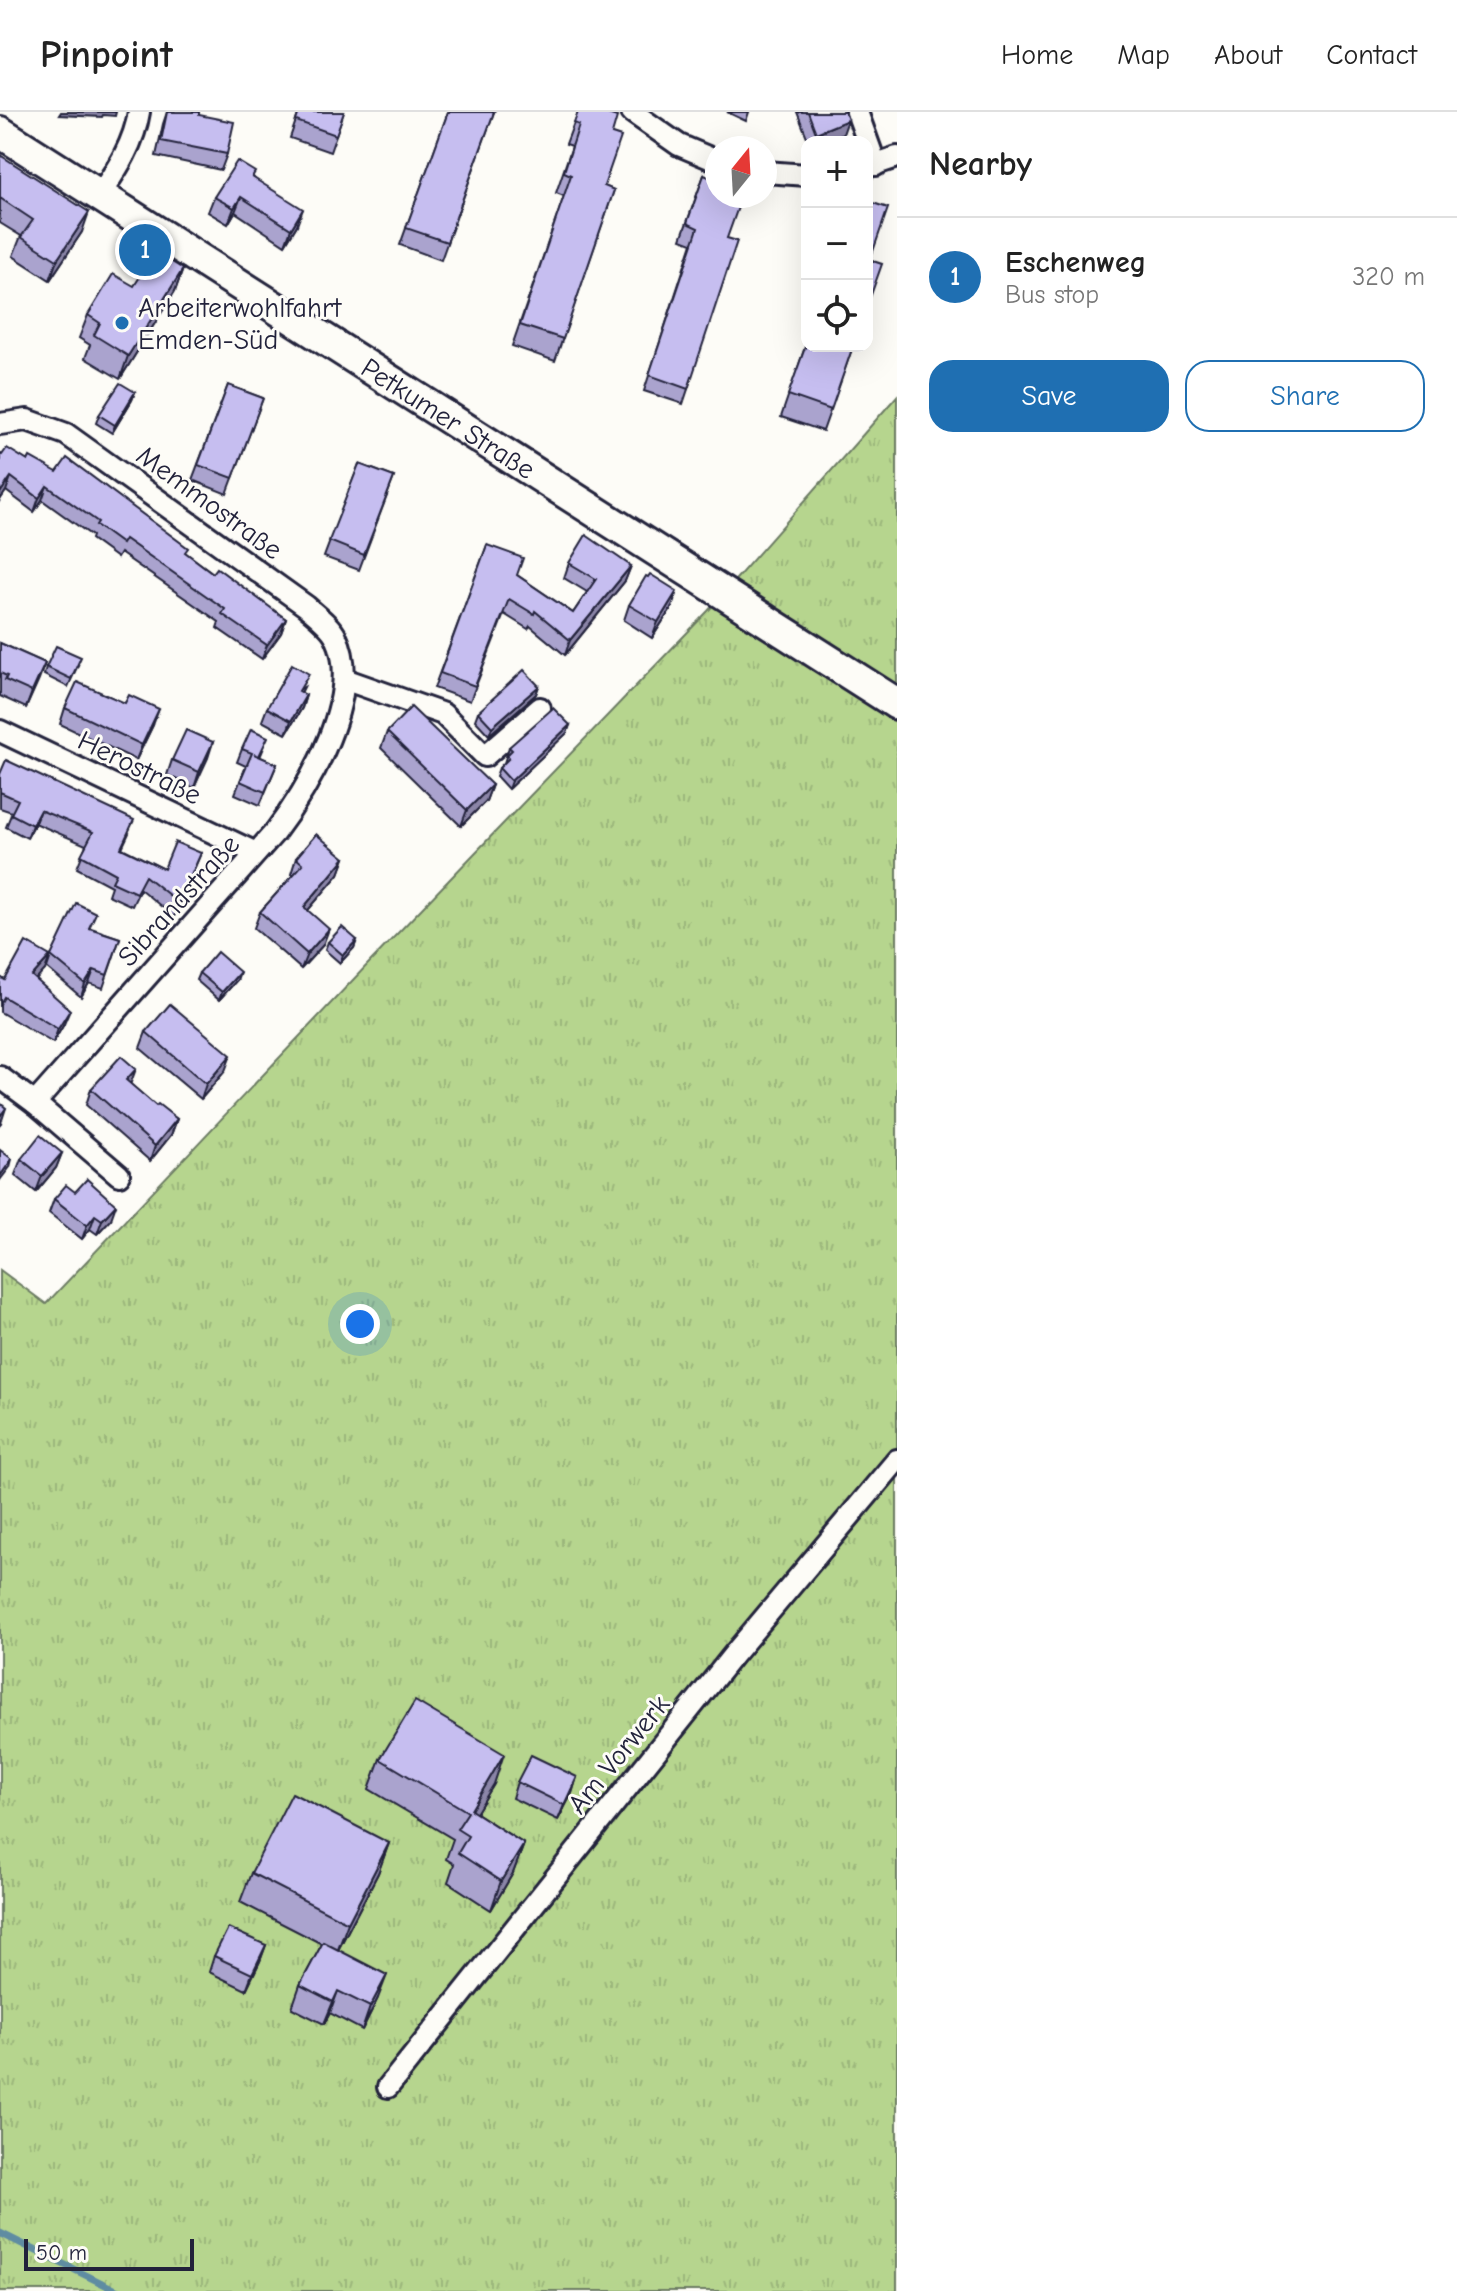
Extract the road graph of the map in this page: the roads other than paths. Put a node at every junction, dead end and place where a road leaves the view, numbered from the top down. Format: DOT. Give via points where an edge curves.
graph roads {
  1 [pos="139,112"];
  2 [pos="632,112"];
  3 [pos="857,112"];
  4 [pos="0,132"];
  5 [pos="864,136"];
  6 [pos="705,156"];
  7 [pos="897,157"];
  8 [pos="873,166"];
  9 [pos="777,173"];
  10 [pos="801,175"];
  11 [pos="99,196"];
  12 [pos="0,424"];
  13 [pos="344,679"];
  14 [pos="897,704"];
  15 [pos="540,708"];
  16 [pos="335,717"];
  17 [pos="0,731"];
  18 [pos="256,853"];
  19 [pos="0,1077"];
  20 [pos="35,1103"];
  21 [pos="119,1175"];
  22 [pos="897,1460"];
  23 [pos="388,2087"];
  1 -- 11 [label="street" via="125,156"];
  2 -- 6 [label="street" via="679,145"];
  3 -- 5 [label="street"];
  4 -- 11 [label="main road, Petkumer Straße"];
  7 -- 8 [label="street"];
  9 -- 10 [label="street"];
  11 -- 14 [label="main road, Petkumer Straße"];
  12 -- 13 [label="street, Memmostraße" via="27,420 66,434 306,606 336,635"];
  13 -- 15 [label="street" via="443,714 485,756"];
  13 -- 16 [label="street, Memmostraße"];
  16 -- 18 [label="street, Sibrandstraße" via="323,756 301,798"];
  17 -- 18 [label="street, Herostraße"];
  18 -- 20 [label="street, Sibrandstraße"];
  19 -- 20 [label="street"];
  20 -- 21 [label="street"];
  22 -- 23 [label="street, Am Vorwerk" via="734,1654"];
}
